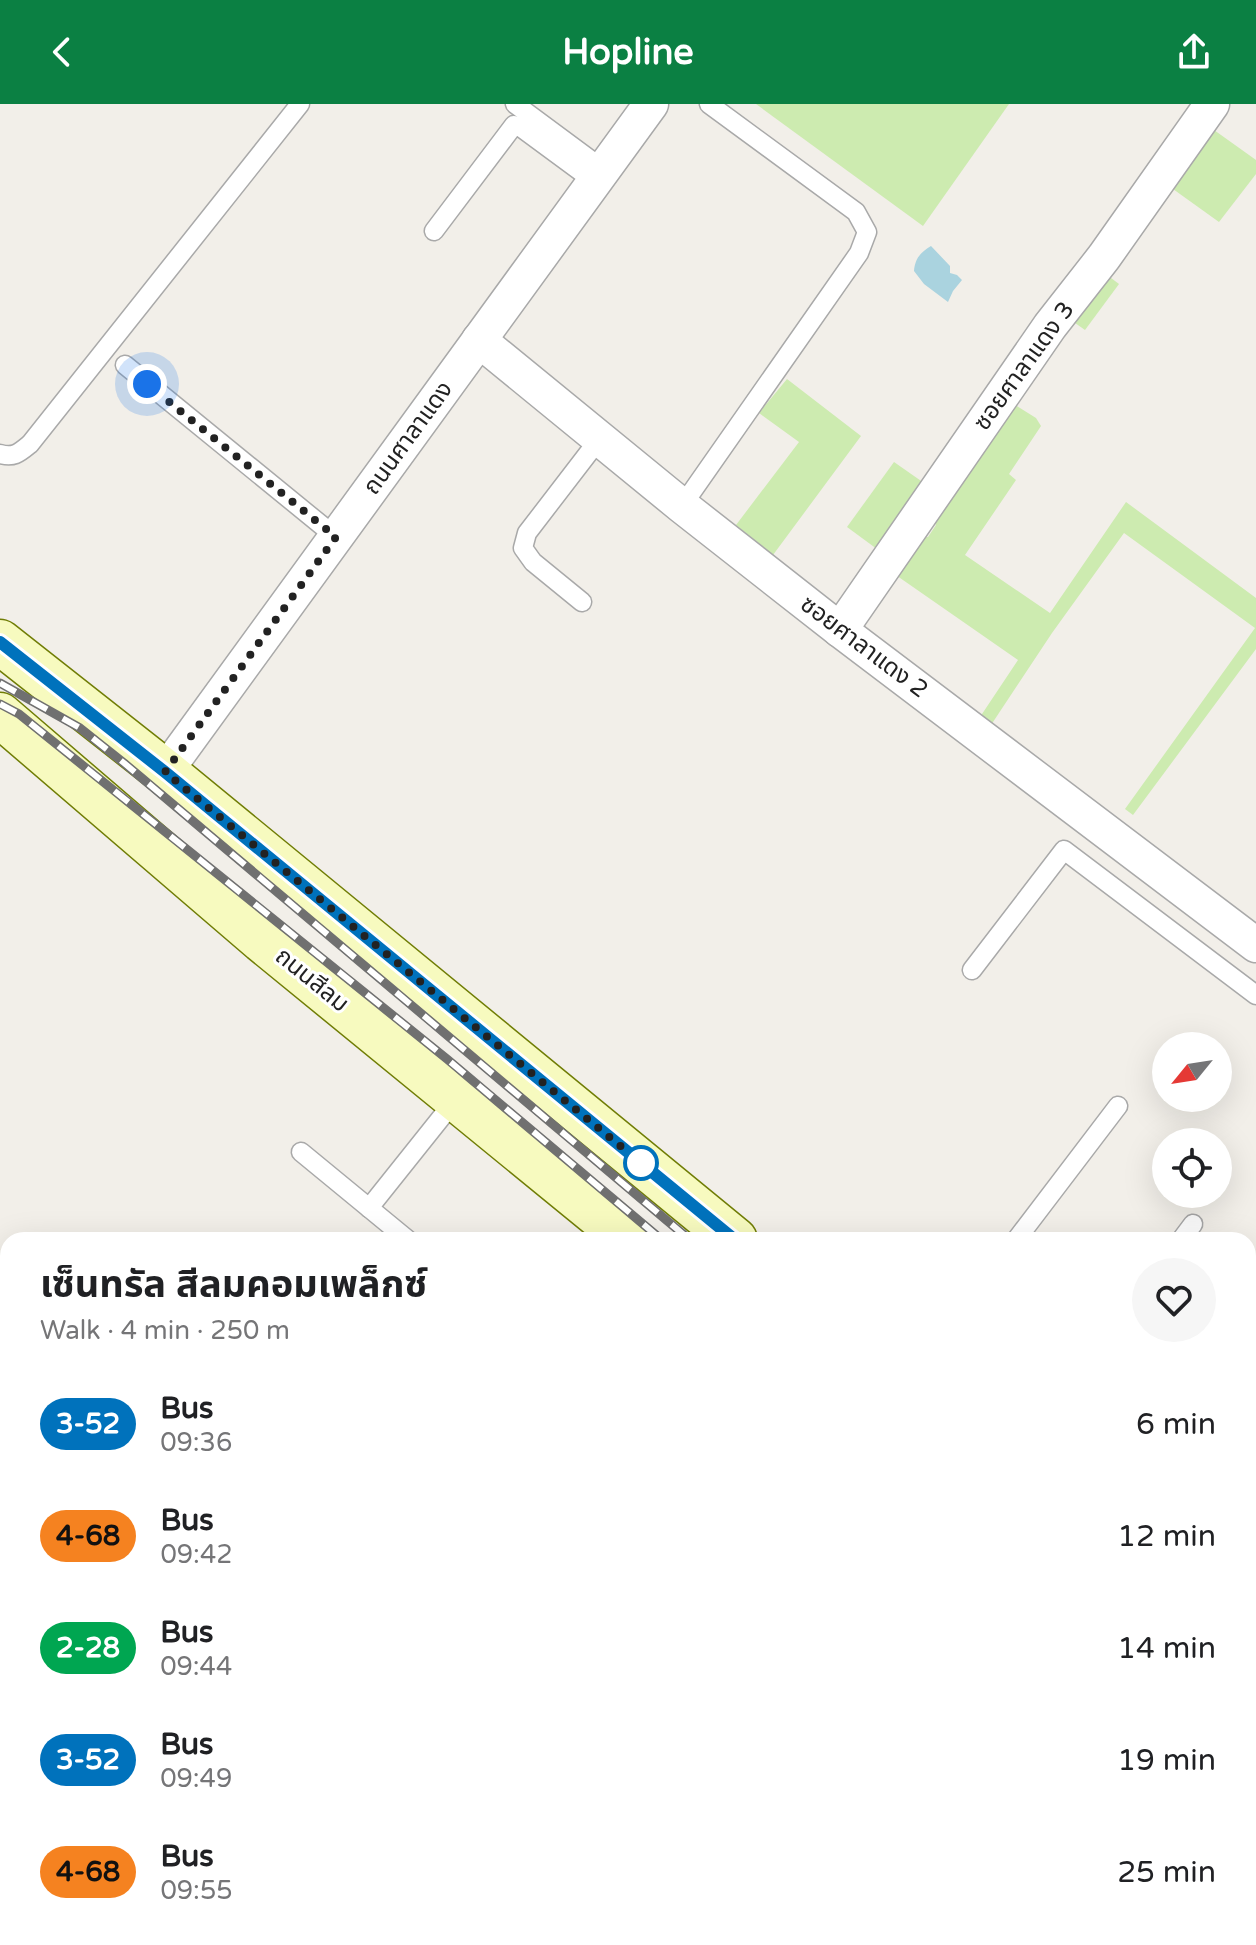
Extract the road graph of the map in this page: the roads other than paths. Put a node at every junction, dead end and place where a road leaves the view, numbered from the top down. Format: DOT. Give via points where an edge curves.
graph roads {
  1 [pos="300,104"];
  2 [pos="515,104"];
  3 [pos="651,104"];
  4 [pos="709,104"];
  5 [pos="1212,104"];
  6 [pos="599,176"];
  7 [pos="434,231"];
  8 [pos="479,340"];
  9 [pos="125,365"];
  10 [pos="600,438"];
  11 [pos="0,454"];
  12 [pos="682,506"];
  13 [pos="336,537"];
  14 [pos="582,602"];
  15 [pos="840,630"];
  16 [pos="0,642"];
  17 [pos="0,715"];
  18 [pos="165,772"];
  19 [pos="1256,945"];
  20 [pos="972,970"];
  21 [pos="1256,995"];
  22 [pos="456,1099"];
  23 [pos="1118,1106"];
  24 [pos="301,1152"];
  25 [pos="369,1208"];
  26 [pos="1193,1224"];
  27 [pos="398,1232"];
  28 [pos="619,1232"];
  29 [pos="725,1232"];
  30 [pos="1022,1232"];
  31 [pos="1187,1232"];
  1 -- 11 [label="lane" via="30,444 19,453"];
  2 -- 6 [label="lane"];
  3 -- 6 [label="street, ถนนศาลาแดง"];
  4 -- 12 [label="lane" via="856,212 867,232 859,253"];
  5 -- 15 [label="street, ซอยศาลาแดง 3" via="1050,326"];
  6 -- 7 [label="lane" via="514,125"];
  6 -- 8 [label="street, ถนนศาลาแดง"];
  8 -- 10 [label="street, ซอยศาลาแดง 2"];
  8 -- 13 [label="street, ถนนศาลาแดง"];
  9 -- 13 [label="lane"];
  10 -- 12 [label="street, ซอยศาลาแดง 2"];
  10 -- 14 [label="lane" via="527,533 523,548"];
  12 -- 15 [label="street, ซอยศาลาแดง 2"];
  13 -- 18 [label="street, ถนนศาลาแดง"];
  15 -- 19 [label="street, ซอยศาลาแดง 2"];
  16 -- 18 [label="main road"];
  17 -- 22 [label="main road, ถนนสีลม"];
  18 -- 29 [label="main road"];
  20 -- 21 [label="lane" via="1064,850"];
  22 -- 25 [label="lane"];
  22 -- 28 [label="main road, ถนนสีลม"];
  23 -- 30 [label="lane"];
  24 -- 25 [label="lane"];
  25 -- 27 [label="lane"];
  26 -- 31 [label="lane"];
}
